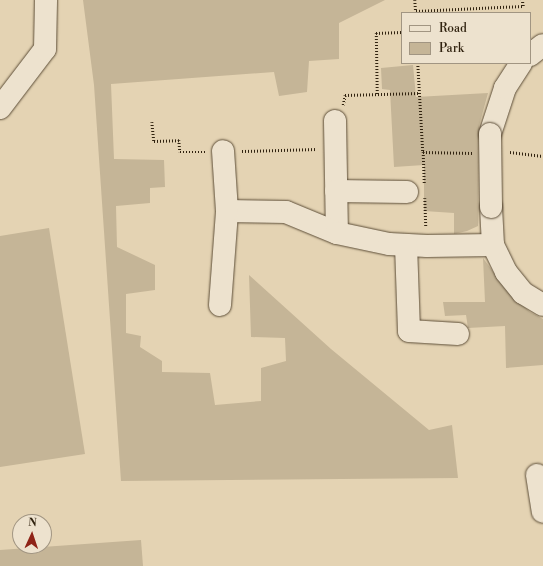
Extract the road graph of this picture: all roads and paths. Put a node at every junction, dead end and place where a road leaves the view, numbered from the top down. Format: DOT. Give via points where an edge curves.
graph roads {
  1 [pos="46,0"];
  2 [pos="415,0"];
  3 [pos="522,0"];
  4 [pos="416,12"];
  5 [pos="401,32"];
  6 [pos="543,45"];
  7 [pos="531,54"];
  8 [pos="418,64"];
  9 [pos="520,64"];
  10 [pos="420,93"];
  11 [pos="376,94"];
  12 [pos="0,108"];
  13 [pos="335,120"];
  14 [pos="223,151"];
  15 [pos="423,152"];
  16 [pos="476,152"];
  17 [pos="506,152"];
  18 [pos="543,156"];
  19 [pos="336,192"];
  20 [pos="407,192"];
  21 [pos="226,211"];
  22 [pos="337,233"];
  23 [pos="493,245"];
  24 [pos="416,246"];
  25 [pos="220,305"];
  26 [pos="543,305"];
  27 [pos="458,334"];
  28 [pos="537,475"];
  29 [pos="543,509"];
  1 -- 12 [label="street" via="45,49"];
  2 -- 4 [label="path"];
  3 -- 4 [label="path" via="522,6"];
  5 -- 11 [label="path" via="376,33"];
  6 -- 7 [label="street"];
  8 -- 10 [label="path"];
  9 -- 23 [label="street, bridge" via="505,88 490,134"];
  10 -- 11 [label="path"];
  10 -- 15 [label="path"];
  11 -- 13 [label="path" via="345,95 345,102"];
  13 -- 19 [label="street"];
  14 -- 21 [label="street"];
  15 -- 16 [label="path"];
  15 -- 24 [label="path"];
  17 -- 18 [label="path"];
  19 -- 20 [label="street"];
  19 -- 22 [label="street"];
  21 -- 22 [label="street" via="286,212"];
  21 -- 25 [label="street"];
  22 -- 24 [label="street"];
  23 -- 24 [label="street"];
  23 -- 26 [label="street" via="506,272 523,292"];
  24 -- 27 [label="street" via="409,331"];
  28 -- 29 [label="street"];
}
